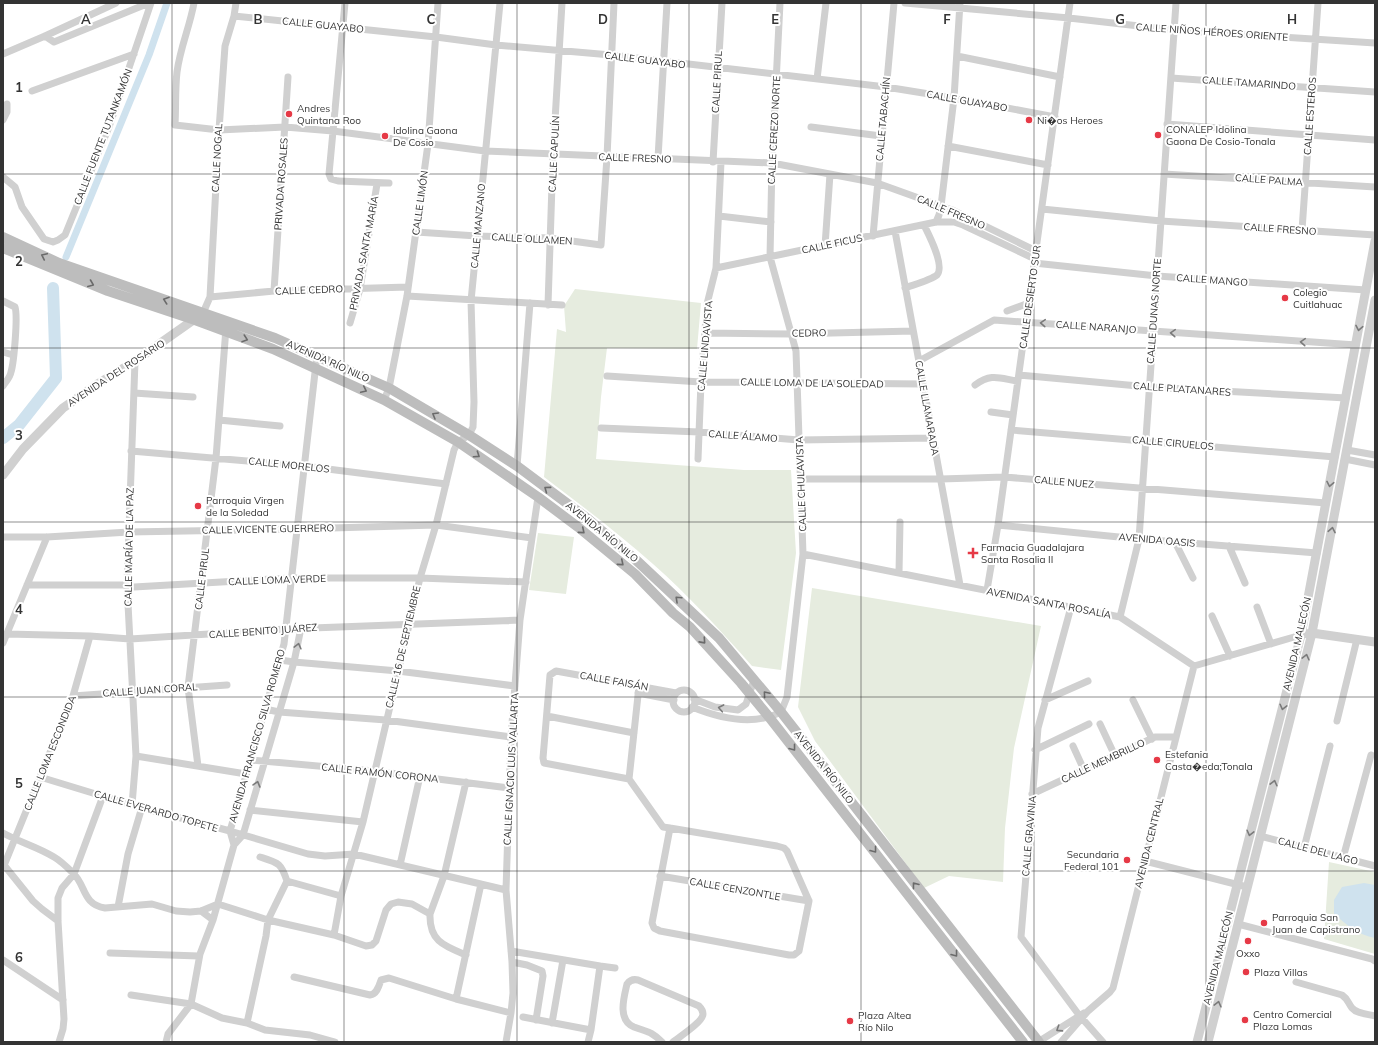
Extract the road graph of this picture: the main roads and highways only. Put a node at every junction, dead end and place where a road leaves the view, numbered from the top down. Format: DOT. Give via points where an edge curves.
graph roads {
  1 [pos="3,237"];
  2 [pos="3,248"];
  3 [pos="643,566"];
  4 [pos="635,574"];
  5 [pos="1009,1004"];
  6 [pos="998,1010"];
  7 [pos="1023,1042"];
  8 [pos="1038,1042"];
  3 -- 1 [label="main road, AVENIDA RÍO NILO, one-way" via="588,519 517,466 389,388 275,338 59,263"];
  2 -- 4 [label="main road, AVENIDA RÍO NILO, one-way" via="108,291 273,349 384,400 458,442 538,497"];
  3 -- 4 [label="main road"];
  5 -- 3 [label="main road, AVENIDA RÍO NILO, one-way" via="781,712 719,638"];
  4 -- 6 [label="main road, AVENIDA RÍO NILO, one-way" via="690,627 769,717"];
  5 -- 6 [label="main road" via="1001,1003"];
  5 -- 8 [label="main road, AVENIDA RÍO NILO"];
  6 -- 7 [label="main road, AVENIDA RÍO NILO"];
}
